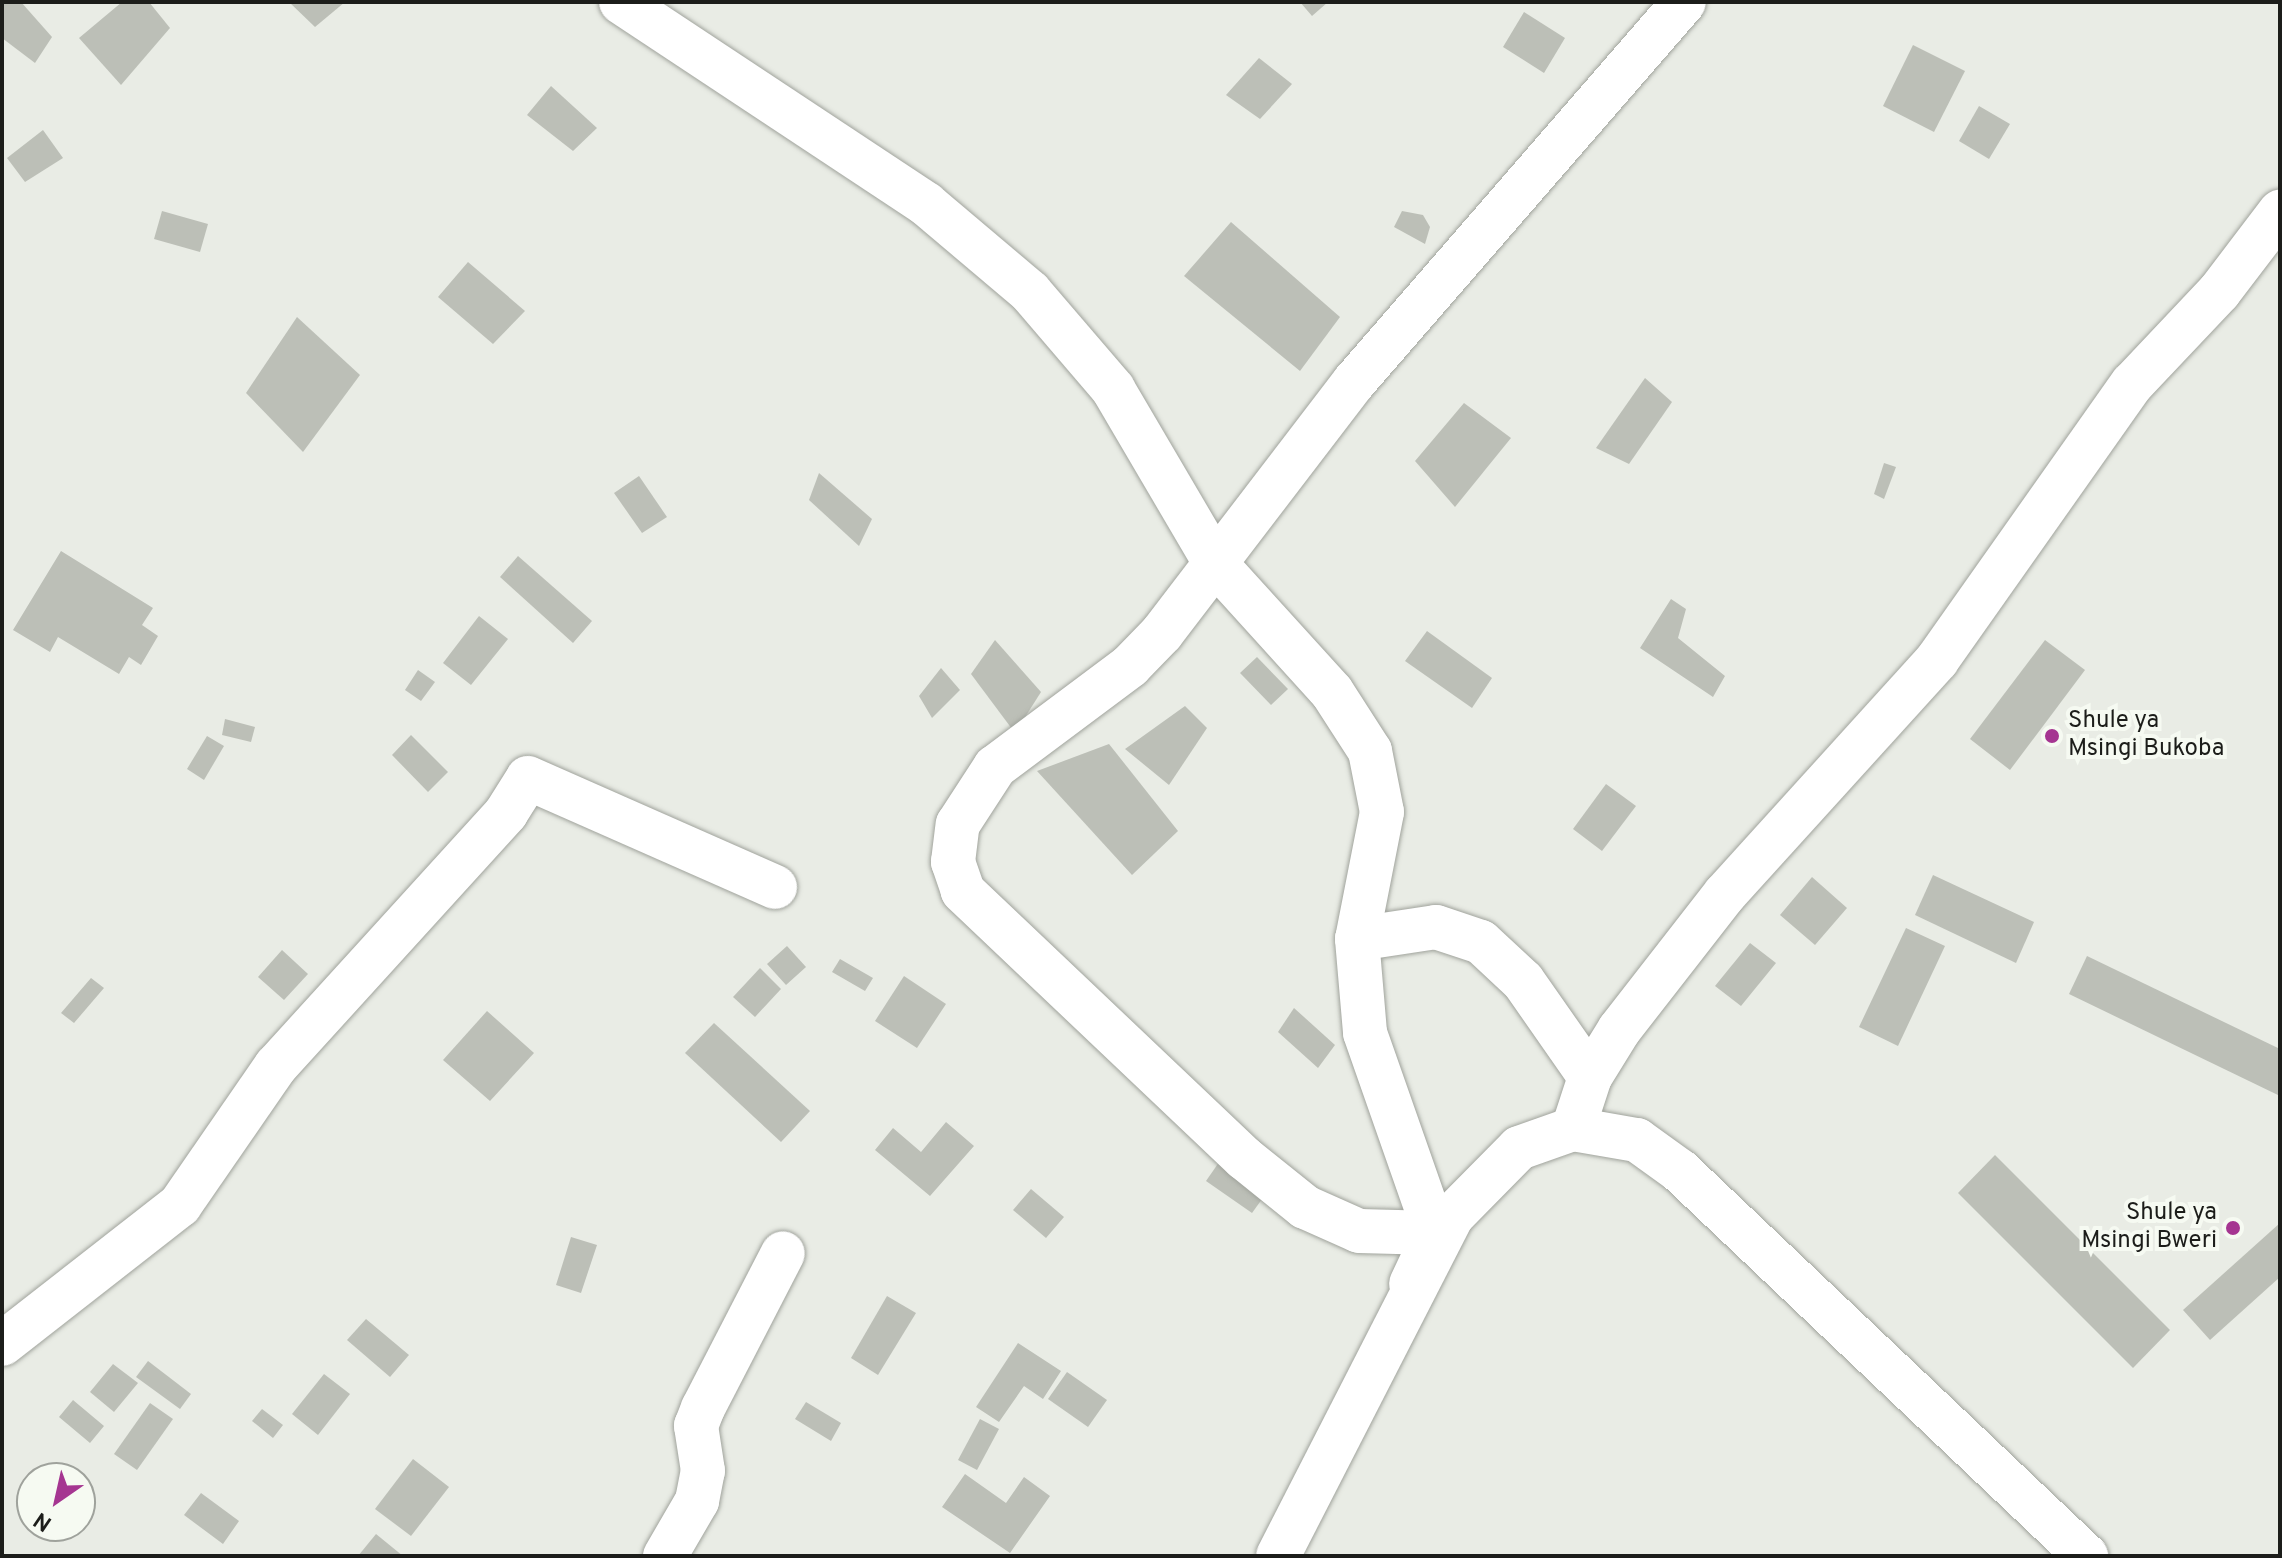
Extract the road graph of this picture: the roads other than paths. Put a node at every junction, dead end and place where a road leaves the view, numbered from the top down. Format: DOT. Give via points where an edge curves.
graph roads {
  1 [pos="621,2"];
  2 [pos="1684,2"];
  3 [pos="2280,212"];
  4 [pos="1215,563"];
  5 [pos="775,887"];
  6 [pos="1357,939"];
  7 [pos="1590,1077"];
  8 [pos="1573,1129"];
  9 [pos="1435,1233"];
  10 [pos="783,1253"];
  11 [pos="1411,1284"];
  12 [pos="2,1344"];
  13 [pos="665,1556"];
  14 [pos="1278,1556"];
  15 [pos="2086,1556"];
  1 -- 4 [label="street" via="926,204 1030,292 1113,389"];
  2 -- 4 [label="street" via="1354,382"];
  3 -- 7 [label="street" via="2219,292 2132,384 1937,660 1725,894"];
  4 -- 6 [label="street" via="1332,692 1370,751 1382,812"];
  4 -- 9 [label="street" via="1130,666 995,767 958,824 953,862 963,891 1043,975 1305,1207 1359,1231"];
  5 -- 12 [label="street" via="528,778 506,813 276,1066 180,1205"];
  6 -- 7 [label="street" via="1436,927 1481,942 1523,981"];
  6 -- 9 [label="street" via="1365,1033"];
  7 -- 8 [label="street"];
  8 -- 11 [label="street" via="1519,1148 1452,1216"];
  8 -- 15 [label="street" via="1637,1140 1680,1171"];
  9 -- 11 [label="street"];
  10 -- 13 [label="street" via="703,1408 697,1501"];
  11 -- 14 [label="street"];
}
